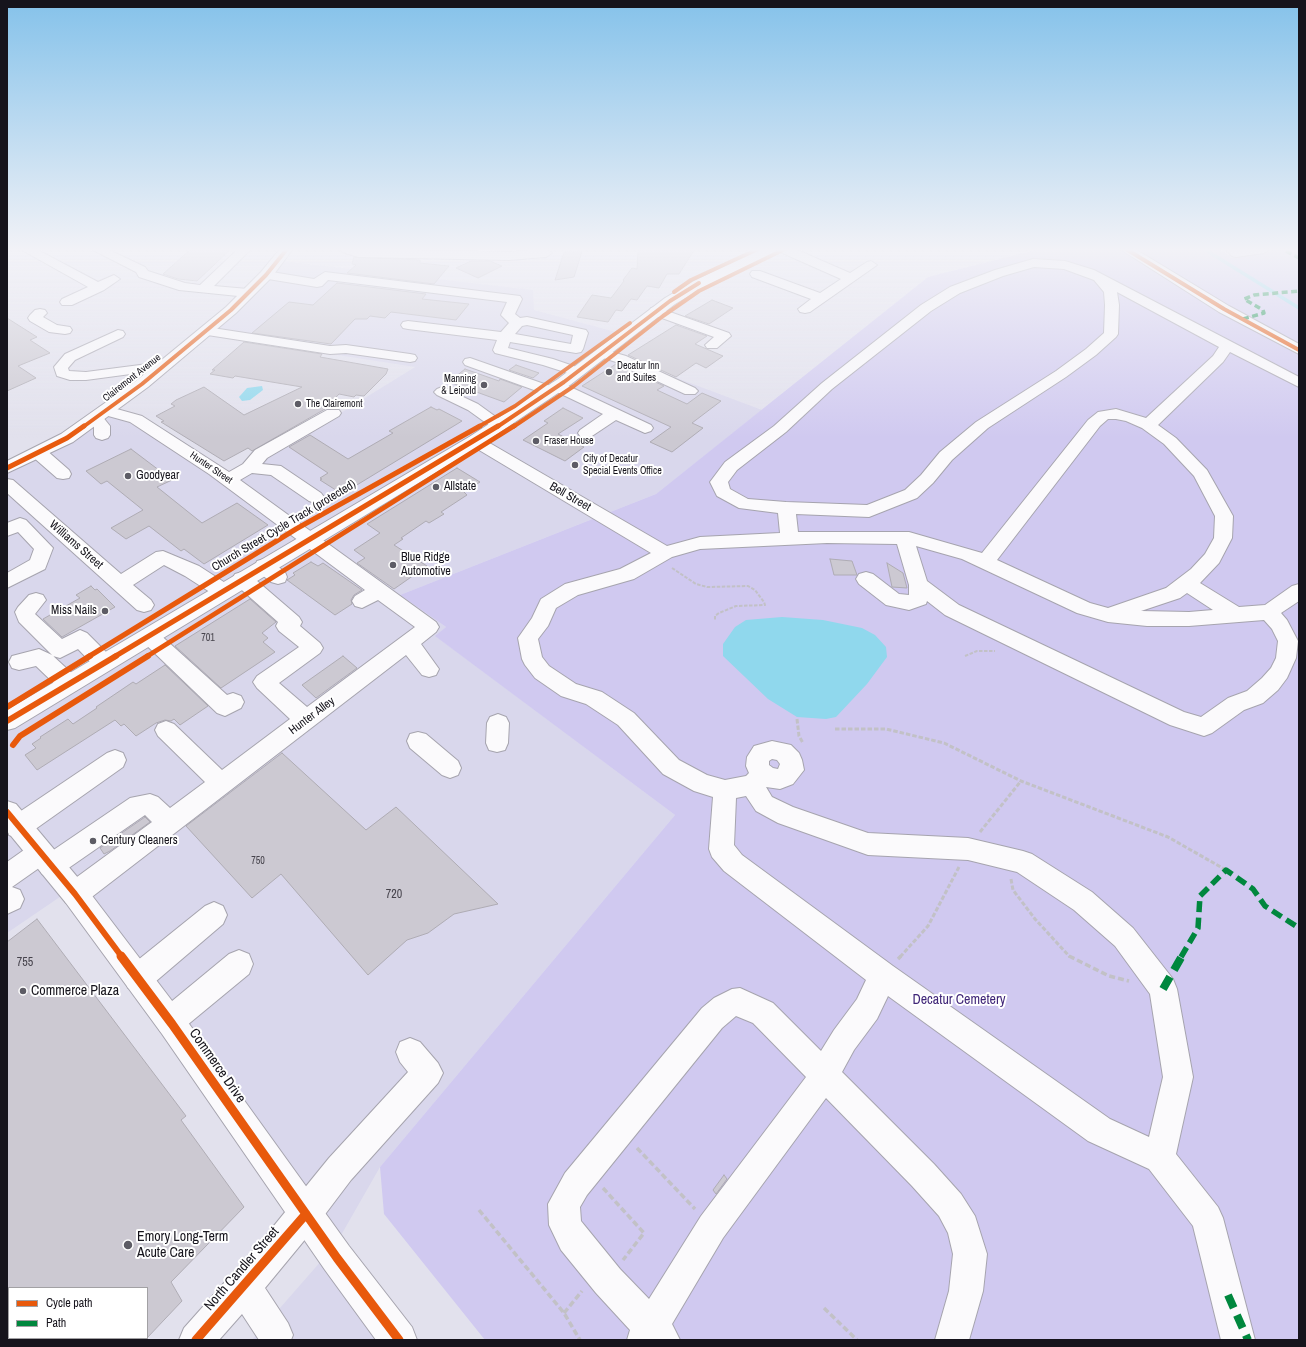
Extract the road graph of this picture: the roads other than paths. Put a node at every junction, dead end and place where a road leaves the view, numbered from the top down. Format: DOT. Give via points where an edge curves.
graph roads {
  1 [pos="227,312"];
  2 [pos="509,312"];
  3 [pos="655,312"];
  4 [pos="659,312"];
  5 [pos="921,312"];
  6 [pos="1112,312"];
  7 [pos="1163,312"];
  8 [pos="1229,312"];
  9 [pos="40,313"];
  10 [pos="517,323"];
  11 [pos="408,325"];
  12 [pos="65,330"];
  13 [pos="206,331"];
  14 [pos="118,334"];
  15 [pos="505,337"];
  16 [pos="712,345"];
  17 [pos="1227,346"];
  18 [pos="1299,350"];
  19 [pos="602,353"];
  20 [pos="410,358"];
  21 [pos="470,362"];
  22 [pos="163,366"];
  23 [pos="577,372"];
  24 [pos="1299,383"];
  25 [pos="553,389"];
  26 [pos="690,391"];
  27 [pos="442,392"];
  28 [pos="333,413"];
  29 [pos="614,414"];
  30 [pos="101,415"];
  31 [pos="499,425"];
  32 [pos="1148,425"];
  33 [pos="645,428"];
  34 [pos="586,433"];
  35 [pos="102,434"];
  36 [pos="475,441"];
  37 [pos="39,453"];
  38 [pos="7,468"];
  39 [pos="249,468"];
  40 [pos="64,474"];
  41 [pos="222,475"];
  42 [pos="9,489"];
  43 [pos="315,497"];
  44 [pos="786,508"];
  45 [pos="43,516"];
  46 [pos="15,528"];
  47 [pos="790,538"];
  48 [pos="904,538"];
  49 [pos="309,539"];
  50 [pos="667,558"];
  51 [pos="985,562"];
  52 [pos="242,579"];
  53 [pos="866,579"];
  54 [pos="7,581"];
  55 [pos="1186,583"];
  56 [pos="120,584"];
  57 [pos="920,585"];
  58 [pos="223,591"];
  59 [pos="1299,591"];
  60 [pos="36,600"];
  61 [pos="144,605"];
  62 [pos="1269,612"];
  63 [pos="1108,615"];
  64 [pos="1238,616"];
  65 [pos="149,636"];
  66 [pos="408,643"];
  67 [pos="19,662"];
  68 [pos="104,662"];
  69 [pos="429,669"];
  70 [pos="69,684"];
  71 [pos="229,704"];
  72 [pos="306,720"];
  73 [pos="7,721"];
  74 [pos="166,730"];
  75 [pos="418,741"];
  76 [pos="115,760"];
  77 [pos="450,768"];
  78 [pos="222,784"];
  79 [pos="725,790"];
  80 [pos="13,819"];
  81 [pos="169,823"];
  82 [pos="46,859"];
  83 [pos="8,893"];
  84 [pos="75,894"];
  85 [pos="214,915"];
  86 [pos="239,964"];
  87 [pos="883,976"];
  88 [pos="138,978"];
  89 [pos="170,1021"];
  90 [pos="410,1052"];
  91 [pos="824,1075"];
  92 [pos="1160,1158"];
  93 [pos="306,1214"];
  94 [pos="244,1287"];
  95 [pos="276,1335"];
  96 [pos="652,1336"];
  97 [pos="196,1340"];
  98 [pos="399,1340"];
  99 [pos="952,1340"];
  100 [pos="1238,1340"];
  1 -- 13 [label="main road, Clairemont Avenue"];
  2 -- 10 [label="street" via="508,315"];
  3 -- 19 [label="main road"];
  4 -- 16 [label="street" via="728,334"];
  5 -- 44 [label="street" via="827,386 780,429 731,466 719,482 723,492 732,499 760,507"];
  6 -- 44 [label="street" via="1111,334 1061,374 982,425 946,456 911,494 869,511"];
  7 -- 17 [label="street"];
  8 -- 18 [label="street"];
  9 -- 12 [label="street" via="35,318 54,329"];
  10 -- 15 [label="street"];
  10 -- 15 [label="street" via="527,321 581,332 576,349"];
  11 -- 15 [label="street"];
  13 -- 20 [label="street" via="330,350 346,349"];
  13 -- 22 [label="main road, Clairemont Avenue"];
  14 -- 22 [label="street" via="70,357 61,367 62,373 86,376"];
  15 -- 23 [label="street" via="500,350"];
  17 -- 24 [label="street"];
  17 -- 32 [label="street" via="1218,359"];
  19 -- 23 [label="main road"];
  19 -- 26 [label="street"];
  21 -- 25 [label="street"];
  22 -- 30 [label="main road, Clairemont Avenue"];
  23 -- 25 [label="main road"];
  25 -- 29 [label="street"];
  25 -- 31 [label="main road"];
  27 -- 31 [label="street" via="473,407"];
  28 -- 39 [label="street" via="261,454"];
  29 -- 33 [label="street"];
  29 -- 34 [label="street"];
  30 -- 35 [label="street"];
  30 -- 37 [label="main road, Clairemont Avenue"];
  30 -- 41 [label="street, Hunter Street" via="136,419"];
  31 -- 36 [label="main road"];
  32 -- 51 [label="street" via="1116,414 1104,415 1094,423"];
  32 -- 55 [label="street" via="1192,462 1224,516 1223,538 1212,558"];
  36 -- 49 [label="main road"];
  36 -- 50 [label="street, Bell Street"];
  37 -- 38 [label="main road, Clairemont Avenue"];
  37 -- 40 [label="street"];
  39 -- 41 [label="street"];
  39 -- 43 [label="street" via="275,470"];
  41 -- 49 [label="street, Hunter Street"];
  42 -- 45 [label="street, Williams Street"];
  44 -- 47 [label="street"];
  45 -- 46 [label="street"];
  45 -- 56 [label="street, Williams Street" via="91,569"];
  46 -- 54 [label="street" via="44,548 38,564"];
  47 -- 48 [label="street"];
  47 -- 50 [label="street" via="700,543"];
  48 -- 51 [label="street" via="968,554"];
  48 -- 57 [label="street"];
  49 -- 52 [label="main road" via="271,572"];
  49 -- 66 [label="street, Hunter Alley" via="370,596 429,628"];
  50 -- 79 [label="street" via="627,574 572,589 548,604 528,638 532,659 542,672 569,690 594,698 626,719 671,766 702,784"];
  51 -- 63 [label="street" via="1055,597"];
  52 -- 58 [label="main road"];
  52 -- 72 [label="street" via="292,622 286,626 312,648 264,682"];
  53 -- 57 [label="street" via="893,600 909,603 919,599"];
  55 -- 63 [label="street" via="1173,593"];
  55 -- 64 [label="street"];
  56 -- 58 [label="street" via="156,552"];
  56 -- 61 [label="street, Williams Street"];
  57 -- 62 [label="street" via="959,613 1178,719 1204,727 1236,704 1254,697 1280,672 1286,658 1288,641 1280,625"];
  58 -- 65 [label="main road"];
  59 -- 62 [label="street"];
  60 -- 68 [label="street" via="25,612 26,617 60,650 80,638"];
  62 -- 64 [label="street"];
  63 -- 64 [label="street" via="1161,620"];
  65 -- 68 [label="main road"];
  65 -- 71 [label="street"];
  66 -- 69 [label="street"];
  66 -- 72 [label="street, Hunter Alley"];
  67 -- 70 [label="street" via="39,657"];
  68 -- 70 [label="main road"];
  70 -- 73 [label="main road"];
  72 -- 78 [label="street, Hunter Alley"];
  74 -- 78 [label="street"];
  75 -- 77 [label="street"];
  76 -- 80 [label="street"];
  78 -- 81 [label="street, Hunter Alley"];
  79 -- 87 [label="street" via="721,849 733,863"];
  79 -- 92 [label="street" via="757,780 764,804 786,815 868,844 968,849 1024,862 1083,901 1124,937 1162,989 1178,1077"];
  80 -- 82 [label="main road, Commerce Drive"];
  81 -- 82 [label="street" via="150,804 138,804"];
  81 -- 84 [label="street, Hunter Alley"];
  82 -- 83 [label="street"];
  82 -- 84 [label="main road, Commerce Drive"];
  84 -- 88 [label="main road, Commerce Drive"];
  85 -- 88 [label="street"];
  86 -- 89 [label="street"];
  87 -- 91 [label="street" via="867,1009 844,1040"];
  87 -- 92 [label="street" via="1099,1130"];
  88 -- 89 [label="main road, Commerce Drive"];
  89 -- 93 [label="main road, Commerce Drive"];
  90 -- 93 [label="street, North Candler Street" via="428,1073 340,1169"];
  91 -- 96 [label="street" via="712,1227"];
  91 -- 96 [label="street" via="763,1013 740,1002 732,1003 712,1018 576,1184 564,1204 565,1225"];
  91 -- 99 [label="street" via="923,1175 950,1205 963,1228 970,1254 966,1291"];
  92 -- 100 [label="street" via="1207,1218"];
  93 -- 94 [label="street, North Candler Street"];
  93 -- 98 [label="main road, Commerce Drive"];
  94 -- 95 [label="street"];
  94 -- 97 [label="street, North Candler Street"];
}
